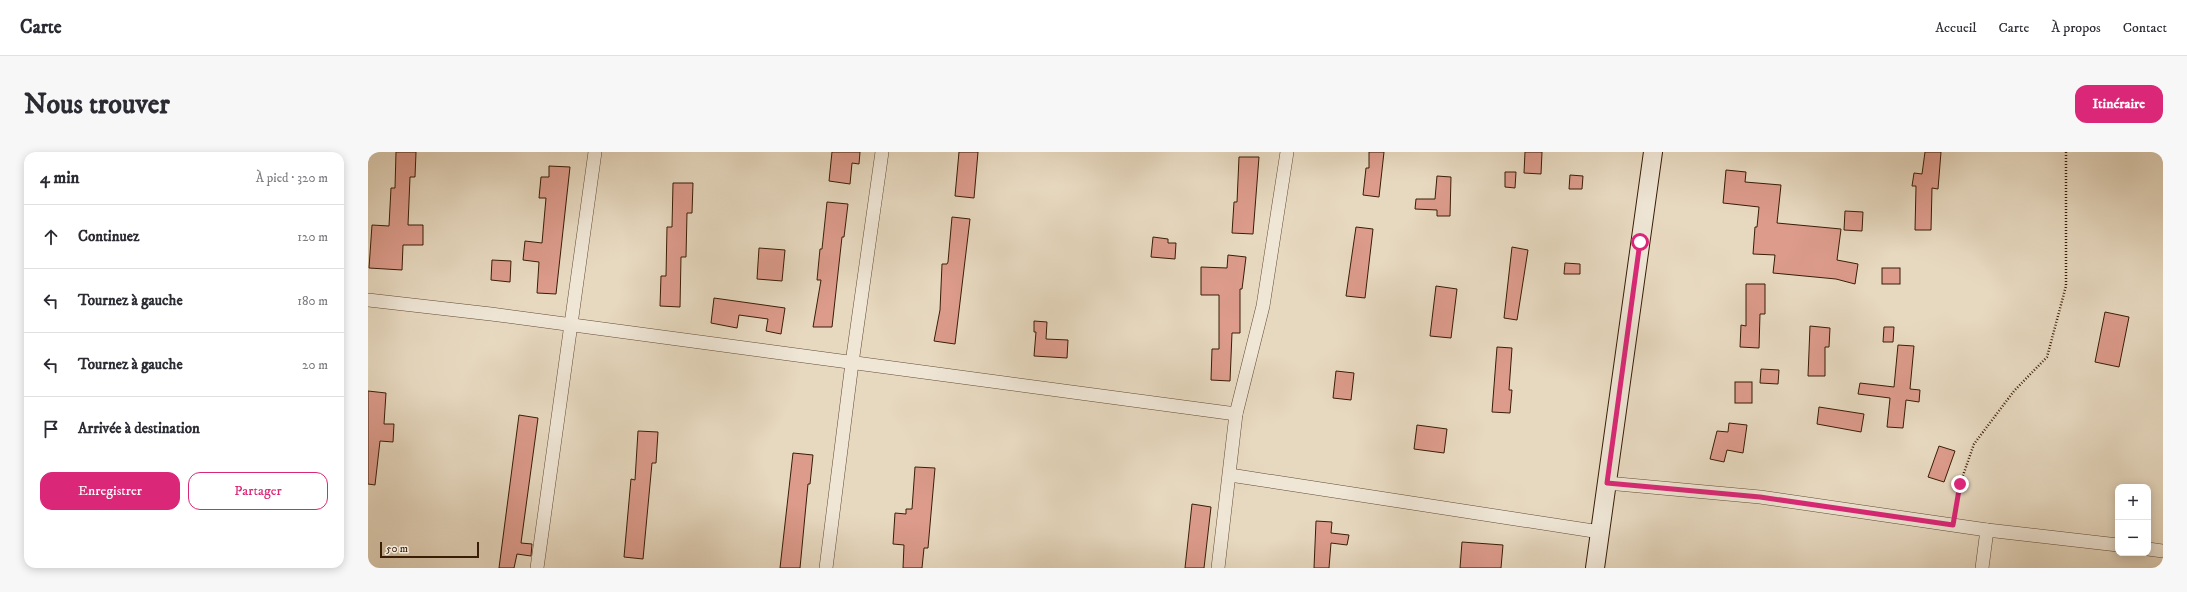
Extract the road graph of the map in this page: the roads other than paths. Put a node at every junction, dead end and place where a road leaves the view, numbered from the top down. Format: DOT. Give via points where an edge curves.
graph roads {
  1 [pos="595,152"];
  2 [pos="882,152"];
  3 [pos="1287,152"];
  4 [pos="1653,152"];
  5 [pos="368,300"];
  6 [pos="572,325"];
  7 [pos="852,363"];
  8 [pos="1236,414"];
  9 [pos="1230,475"];
  10 [pos="1607,483"];
  11 [pos="1987,530"];
  12 [pos="1600,532"];
  13 [pos="2115,546"];
  14 [pos="2151,549"];
  15 [pos="2163,551"];
  16 [pos="537,568"];
  17 [pos="826,568"];
  18 [pos="1218,568"];
  19 [pos="1595,568"];
  20 [pos="1982,568"];
  1 -- 6 [label="street"];
  2 -- 7 [label="street"];
  3 -- 8 [label="street" via="1263,306"];
  4 -- 10 [label="street"];
  5 -- 6 [label="street"];
  6 -- 7 [label="street"];
  6 -- 16 [label="street"];
  7 -- 8 [label="street"];
  7 -- 17 [label="street"];
  8 -- 9 [label="street"];
  9 -- 12 [label="street"];
  9 -- 18 [label="street"];
  10 -- 11 [label="street" via="1760,497"];
  10 -- 12 [label="street"];
  11 -- 13 [label="street"];
  11 -- 20 [label="street"];
  12 -- 19 [label="street"];
  14 -- 15 [label="street"];
}
